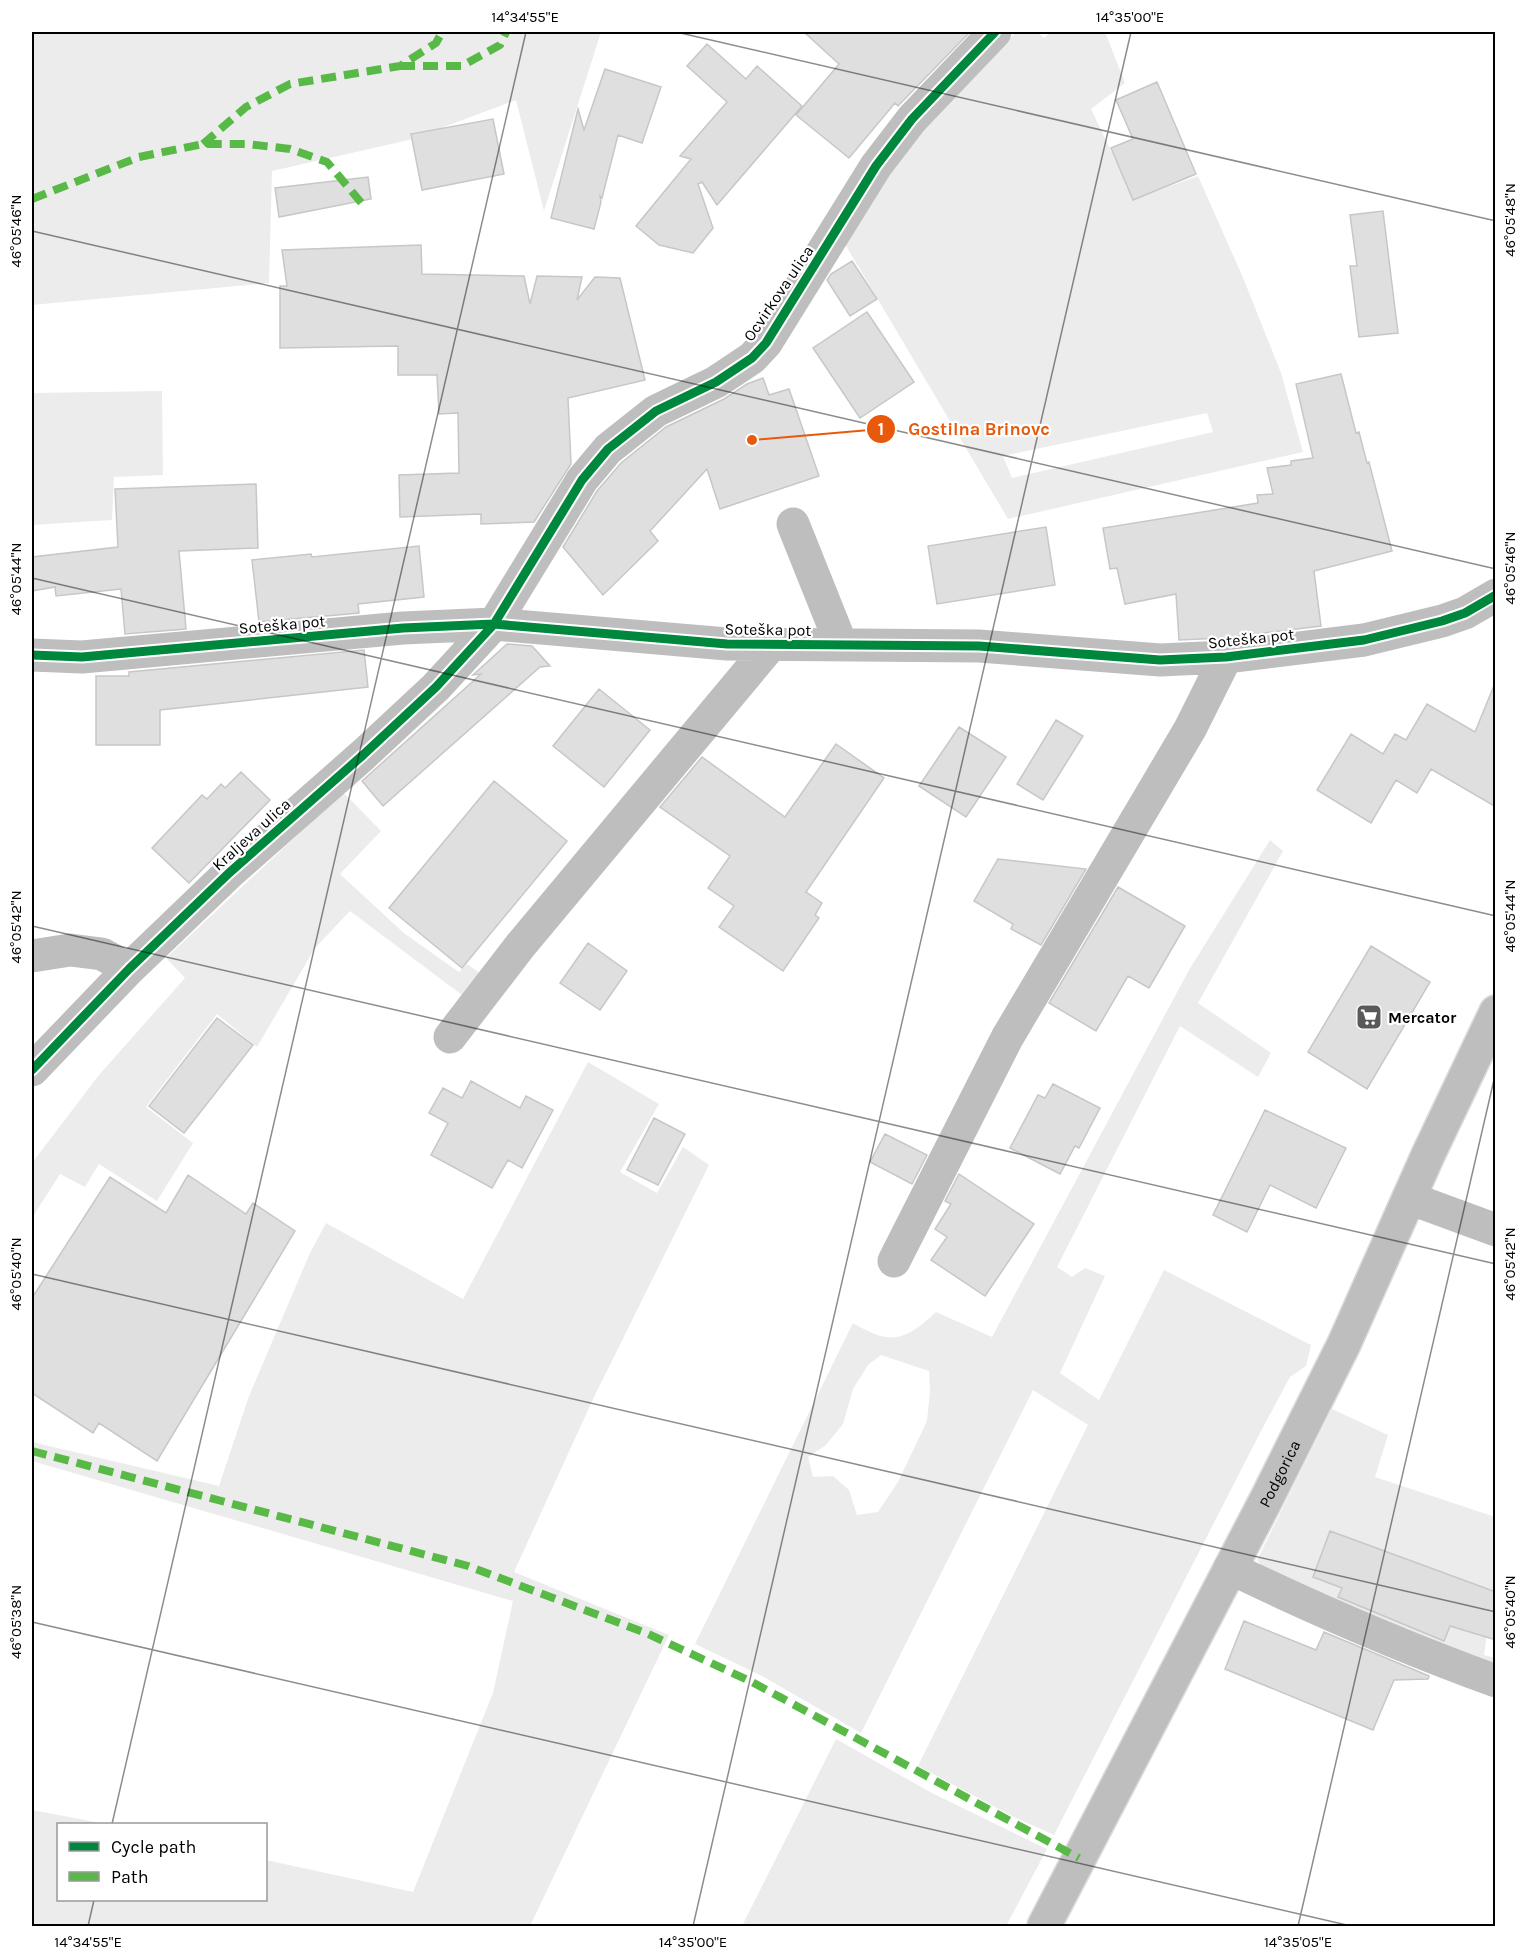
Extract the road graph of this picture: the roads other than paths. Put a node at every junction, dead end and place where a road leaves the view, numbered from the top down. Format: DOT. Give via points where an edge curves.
graph roads {
  1 [pos="995,32"];
  2 [pos="793,524"];
  3 [pos="1496,595"];
  4 [pos="494,624"];
  5 [pos="841,644"];
  6 [pos="770,646"];
  7 [pos="32,655"];
  8 [pos="1226,657"];
  9 [pos="32,956"];
  10 [pos="129,969"];
  11 [pos="1496,1012"];
  12 [pos="450,1037"];
  13 [pos="32,1070"];
  14 [pos="1409,1198"];
  15 [pos="1496,1230"];
  16 [pos="894,1261"];
  17 [pos="1230,1568"];
  18 [pos="1496,1681"];
  19 [pos="1044,1926"];
  1 -- 4 [label="street, Ocvirkova ulica" via="912,119 876,166 766,343 752,358 716,382 656,411 608,449 582,480"];
  2 -- 5 [label="street"];
  3 -- 8 [label="street, Soteška pot" via="1465,613 1418,628 1364,640"];
  4 -- 6 [label="street, Soteška pot"];
  4 -- 7 [label="street, Soteška pot" via="402,628 82,657"];
  4 -- 10 [label="street, Kraljeva ulica" via="428,694"];
  5 -- 6 [label="street, Soteška pot"];
  5 -- 8 [label="street, Soteška pot" via="980,646 1160,660"];
  6 -- 12 [label="street" via="520,946"];
  8 -- 16 [label="street" via="1190,729 1007,1038"];
  9 -- 10 [label="street" via="70,950 102,954"];
  10 -- 13 [label="street, Kraljeva ulica"];
  11 -- 14 [label="street, Podgorica"];
  14 -- 15 [label="street"];
  14 -- 17 [label="street, Podgorica" via="1344,1344"];
  17 -- 18 [label="street" via="1302,1603"];
  17 -- 19 [label="street, Podgorica"];
}
